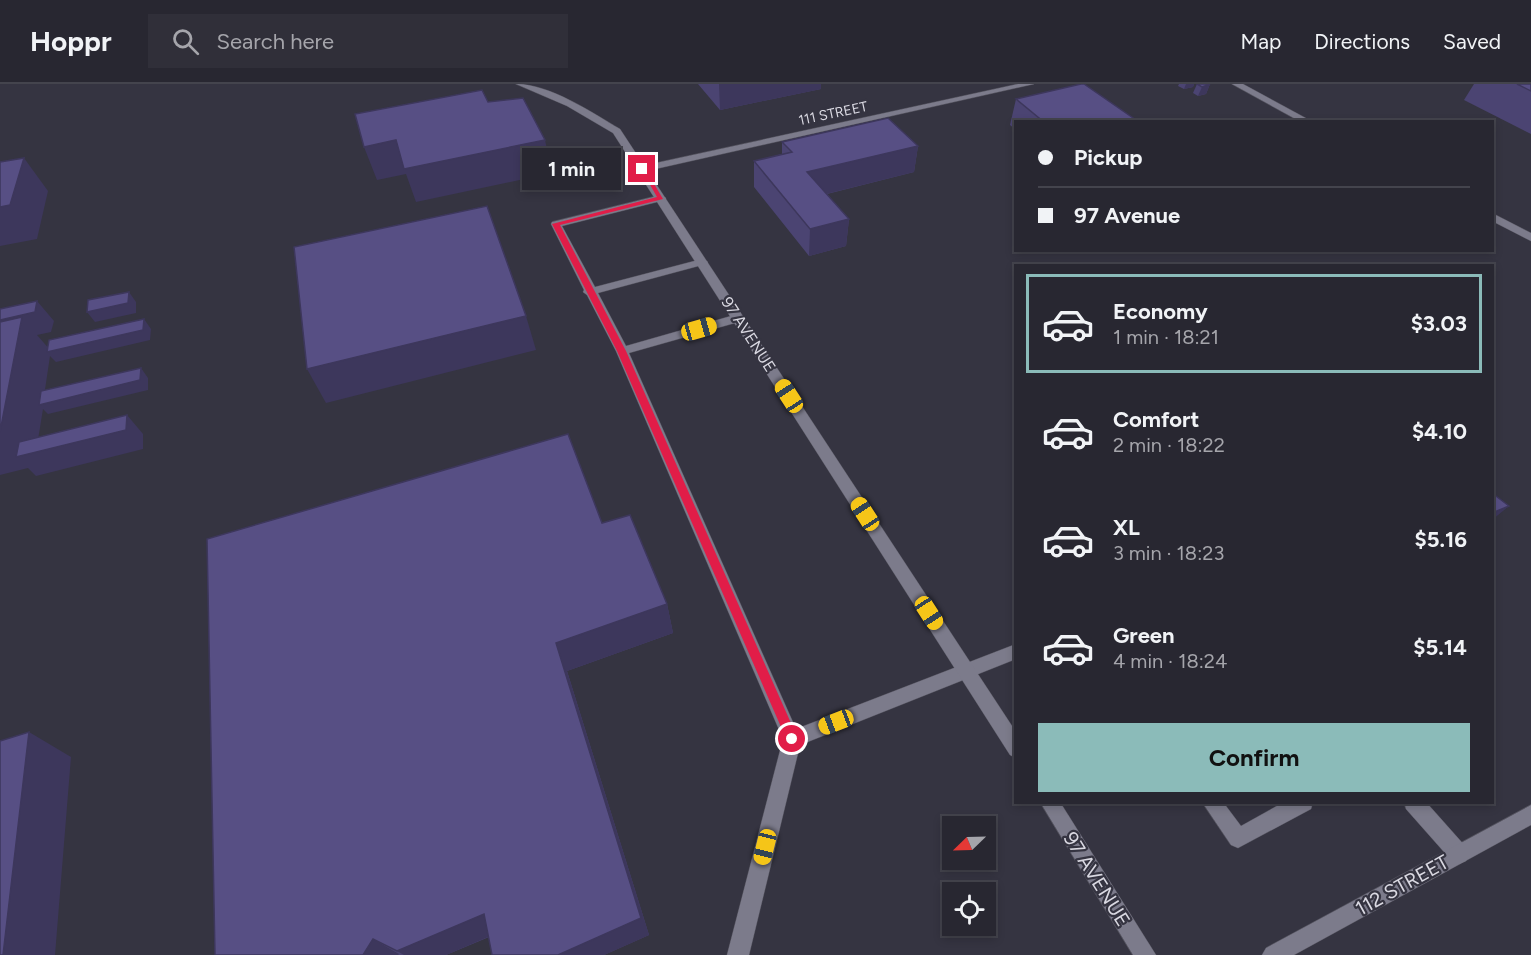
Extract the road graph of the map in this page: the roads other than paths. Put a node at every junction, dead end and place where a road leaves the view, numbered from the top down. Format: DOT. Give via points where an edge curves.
graph roads {
  1 [pos="520,84"];
  2 [pos="1030,84"];
  3 [pos="1236,84"];
  4 [pos="1305,120"];
  5 [pos="642,169"];
  6 [pos="661,198"];
  7 [pos="1494,217"];
  8 [pos="1531,238"];
  9 [pos="702,262"];
  10 [pos="589,292"];
  11 [pos="738,318"];
  12 [pos="622,351"];
  13 [pos="1014,652"];
  14 [pos="967,672"];
  15 [pos="792,739"];
  16 [pos="1014,746"];
  17 [pos="1050,804"];
  18 [pos="1212,804"];
  19 [pos="1300,804"];
  20 [pos="1415,804"];
  21 [pos="1531,814"];
  22 [pos="1460,854"];
  23 [pos="738,955"];
  24 [pos="1145,955"];
  25 [pos="1273,955"];
  1 -- 5 [label="street, 97 AVENUE" via="570,104 617,131"];
  2 -- 5 [label="street, 111 STREET"];
  3 -- 4 [label="street"];
  5 -- 6 [label="street, 97 AVENUE"];
  6 -- 9 [label="street, 97 AVENUE"];
  6 -- 10 [label="street" via="556,224"];
  7 -- 8 [label="street"];
  9 -- 10 [label="street"];
  9 -- 11 [label="street, 97 AVENUE"];
  10 -- 12 [label="street"];
  11 -- 12 [label="street"];
  11 -- 14 [label="street, 97 AVENUE"];
  12 -- 15 [label="street"];
  13 -- 14 [label="street"];
  14 -- 15 [label="street"];
  14 -- 16 [label="street, 97 AVENUE"];
  15 -- 23 [label="street"];
  17 -- 24 [label="street, 97 AVENUE"];
  18 -- 19 [label="street" via="1238,838"];
  20 -- 22 [label="street"];
  21 -- 22 [label="street, 112 STREET"];
  22 -- 25 [label="street, 112 STREET"];
}
